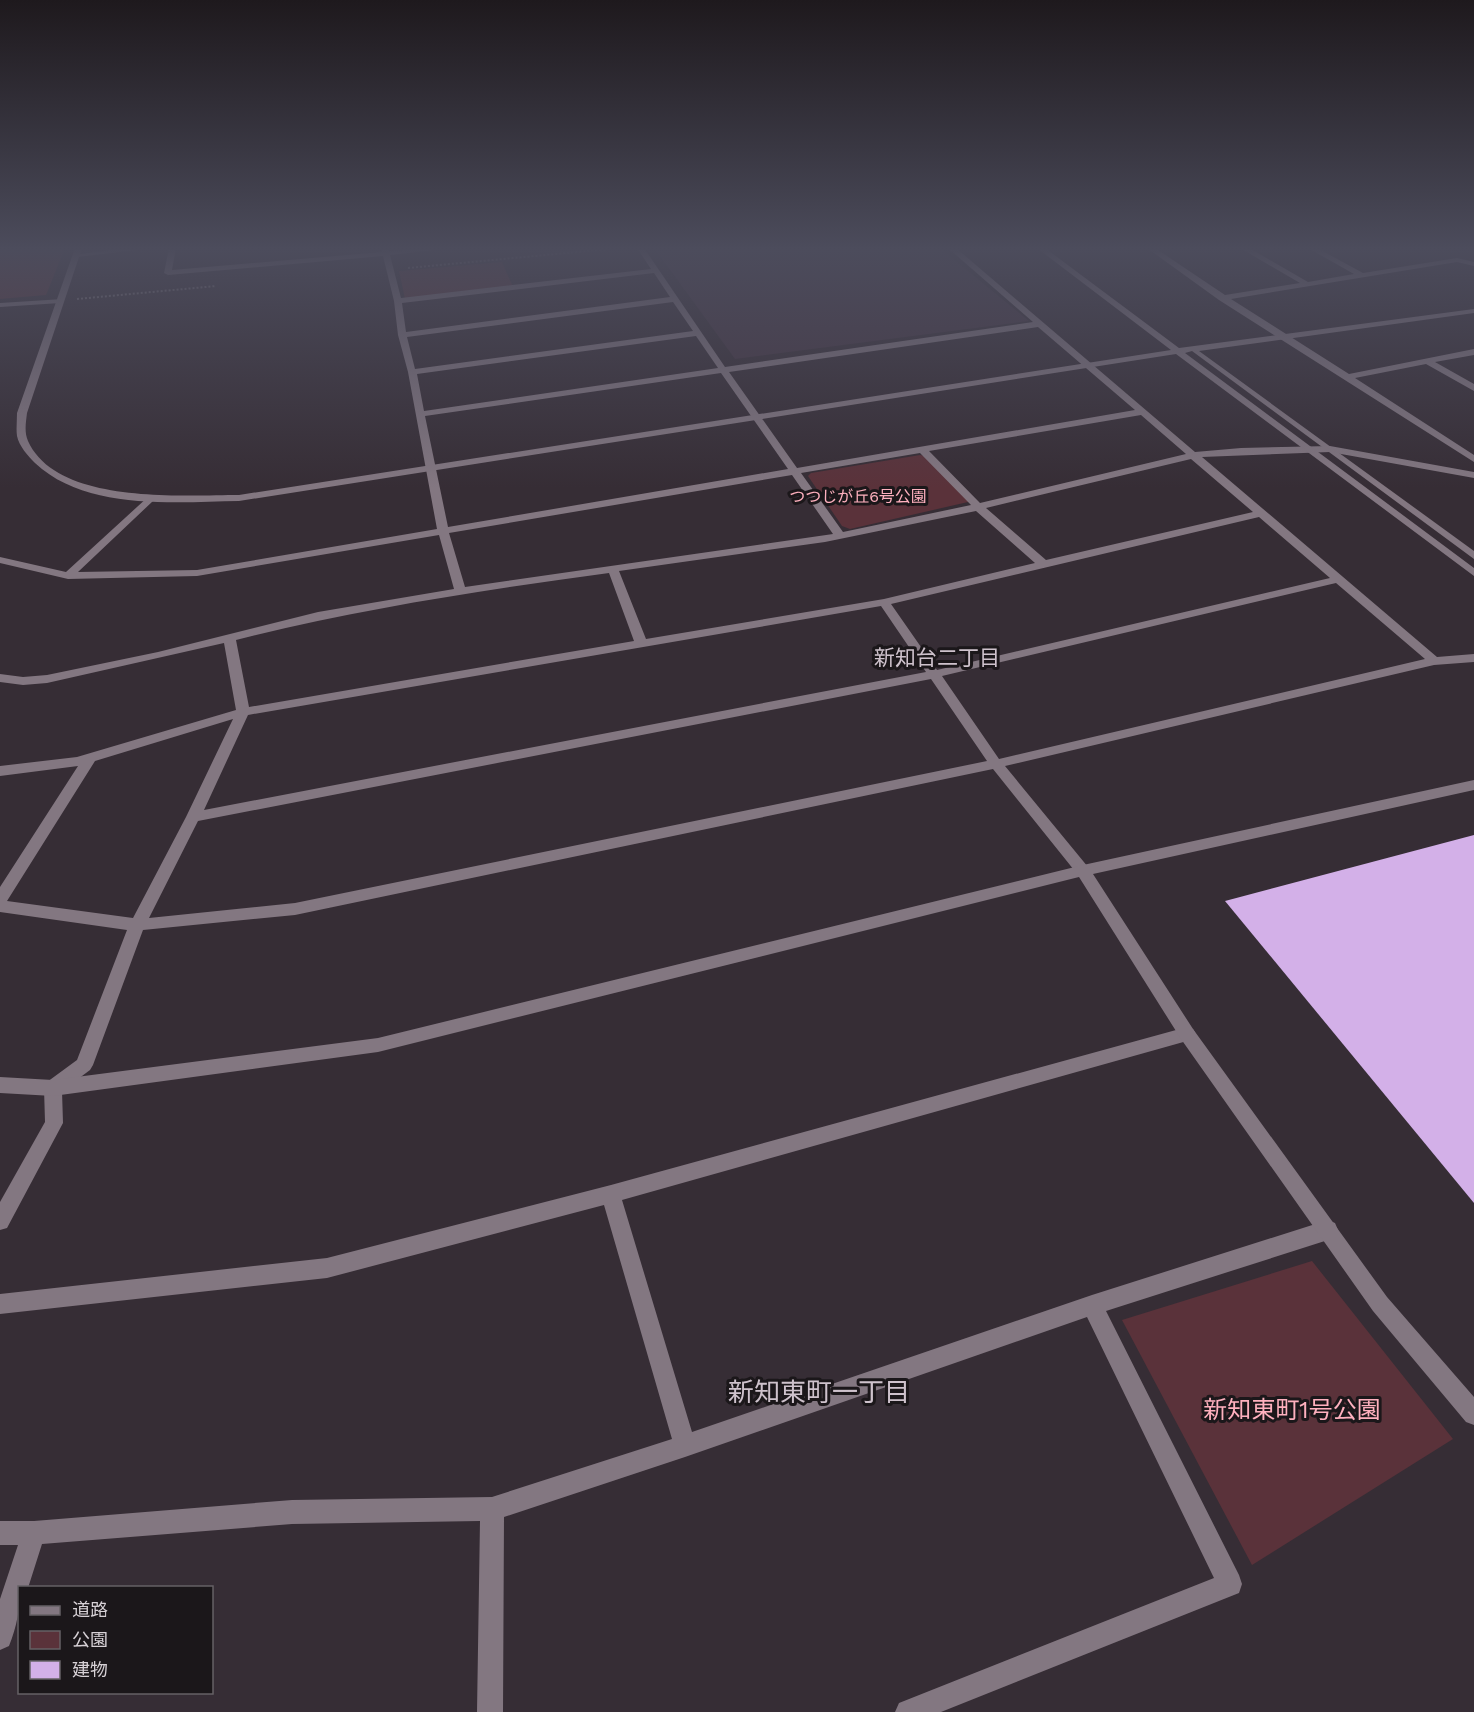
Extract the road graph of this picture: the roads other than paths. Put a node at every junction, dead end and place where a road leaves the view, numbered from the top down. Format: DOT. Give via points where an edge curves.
graph roads {
  1 [pos="51,328"];
  2 [pos="401,328"];
  3 [pos="450,328"];
  4 [pos="695,328"];
  5 [pos="1012,328"];
  6 [pos="1044,328"];
  7 [pos="1147,328"];
  8 [pos="1163,328"];
  9 [pos="1268,328"];
  10 [pos="1344,328"];
  11 [pos="699,333"];
  12 [pos="402,334"];
  13 [pos="1281,336"];
  14 [pos="1191,349"];
  15 [pos="1178,351"];
  16 [pos="1474,352"];
  17 [pos="1427,361"];
  18 [pos="1088,365"];
  19 [pos="723,370"];
  20 [pos="412,372"];
  21 [pos="1348,377"];
  22 [pos="1474,388"];
  23 [pos="1142,412"];
  24 [pos="420,414"];
  25 [pos="756,418"];
  26 [pos="1330,449"];
  27 [pos="923,450"];
  28 [pos="1310,450"];
  29 [pos="1194,455"];
  30 [pos="1474,459"];
  31 [pos="430,470"];
  32 [pos="794,472"];
  33 [pos="1474,475"];
  34 [pos="149,499"];
  35 [pos="978,507"];
  36 [pos="1261,513"];
  37 [pos="443,531"];
  38 [pos="840,536"];
  39 [pos="1474,556"];
  40 [pos="0,560"];
  41 [pos="1043,564"];
  42 [pos="613,569"];
  43 [pos="1474,573"];
  44 [pos="68,576"];
  45 [pos="1340,579"];
  46 [pos="461,592"];
  47 [pos="884,602"];
  48 [pos="229,638"];
  49 [pos="642,645"];
  50 [pos="1474,658"];
  51 [pos="1434,661"];
  52 [pos="936,674"];
  53 [pos="0,678"];
  54 [pos="243,712"];
  55 [pos="90,757"];
  56 [pos="996,764"];
  57 [pos="0,771"];
  58 [pos="1474,784"];
  59 [pos="193,817"];
  60 [pos="1083,871"];
  61 [pos="0,900"];
  62 [pos="0,906"];
  63 [pos="137,925"];
  64 [pos="1187,1034"];
  65 [pos="0,1085"];
  66 [pos="53,1088"];
  67 [pos="611,1194"];
  68 [pos="0,1221"];
  69 [pos="1328,1230"];
  70 [pos="0,1304"];
  71 [pos="1092,1305"];
  72 [pos="1474,1414"];
  73 [pos="685,1446"];
  74 [pos="492,1509"];
  75 [pos="0,1533"];
  76 [pos="34,1533"];
  77 [pos="0,1637"];
  78 [pos="490,1712"];
  79 [pos="908,1712"];
  1 -- 34 [label="street" via="22,413 22,439 32,456 57,476 91,488"];
  2 -- 12 [label="street"];
  3 -- 12 [label="street"];
  4 -- 11 [label="street"];
  5 -- 19 [label="street"];
  6 -- 18 [label="street"];
  7 -- 15 [label="street"];
  8 -- 14 [label="street"];
  9 -- 13 [label="street"];
  10 -- 13 [label="street"];
  11 -- 19 [label="street"];
  11 -- 20 [label="street"];
  12 -- 20 [label="street"];
  13 -- 14 [label="street"];
  13 -- 21 [label="street"];
  14 -- 15 [label="street"];
  14 -- 26 [label="street"];
  15 -- 18 [label="street"];
  15 -- 28 [label="street"];
  16 -- 17 [label="street"];
  17 -- 21 [label="street"];
  17 -- 22 [label="street"];
  18 -- 23 [label="street"];
  18 -- 25 [label="street"];
  19 -- 24 [label="street"];
  19 -- 25 [label="street"];
  20 -- 24 [label="street"];
  21 -- 30 [label="street"];
  23 -- 27 [label="street"];
  23 -- 29 [label="street"];
  24 -- 31 [label="street"];
  25 -- 31 [label="street"];
  25 -- 32 [label="street"];
  26 -- 28 [label="street"];
  26 -- 33 [label="street"];
  26 -- 39 [label="street"];
  27 -- 32 [label="street"];
  27 -- 35 [label="street"];
  28 -- 29 [label="street"];
  28 -- 43 [label="street"];
  29 -- 35 [label="street"];
  29 -- 36 [label="street"];
  31 -- 34 [label="street" via="238,498"];
  31 -- 37 [label="street"];
  32 -- 37 [label="street"];
  32 -- 38 [label="street"];
  34 -- 44 [label="street"];
  35 -- 38 [label="street"];
  35 -- 41 [label="street"];
  36 -- 41 [label="street"];
  36 -- 45 [label="street"];
  37 -- 44 [label="street" via="197,573"];
  37 -- 46 [label="street"];
  38 -- 42 [label="street"];
  40 -- 44 [label="street"];
  41 -- 47 [label="street"];
  42 -- 46 [label="street"];
  42 -- 49 [label="street"];
  45 -- 51 [label="street"];
  45 -- 52 [label="street"];
  46 -- 48 [label="street" via="318,616"];
  47 -- 49 [label="street"];
  47 -- 52 [label="street"];
  48 -- 53 [label="street" via="47,679"];
  48 -- 54 [label="street"];
  49 -- 54 [label="street"];
  50 -- 51 [label="street"];
  51 -- 56 [label="street"];
  52 -- 56 [label="street"];
  52 -- 59 [label="street"];
  54 -- 55 [label="street"];
  54 -- 59 [label="street"];
  55 -- 57 [label="street"];
  55 -- 61 [label="street"];
  56 -- 60 [label="street"];
  56 -- 63 [label="street" via="295,909"];
  58 -- 60 [label="street"];
  59 -- 63 [label="street"];
  60 -- 64 [label="street"];
  60 -- 66 [label="street" via="378,1045"];
  62 -- 63 [label="street"];
  63 -- 66 [label="street" via="84,1065"];
  64 -- 67 [label="street"];
  64 -- 69 [label="street"];
  65 -- 66 [label="street"];
  66 -- 68 [label="street" via="54,1123"];
  67 -- 70 [label="street" via="327,1268"];
  67 -- 73 [label="street"];
  69 -- 71 [label="street"];
  69 -- 72 [label="street" via="1380,1304"];
  71 -- 73 [label="street"];
  71 -- 79 [label="street" via="1230,1584"];
  73 -- 74 [label="street"];
  74 -- 76 [label="street" via="292,1512"];
  74 -- 78 [label="street"];
  75 -- 76 [label="street"];
  76 -- 77 [label="street"];
}
